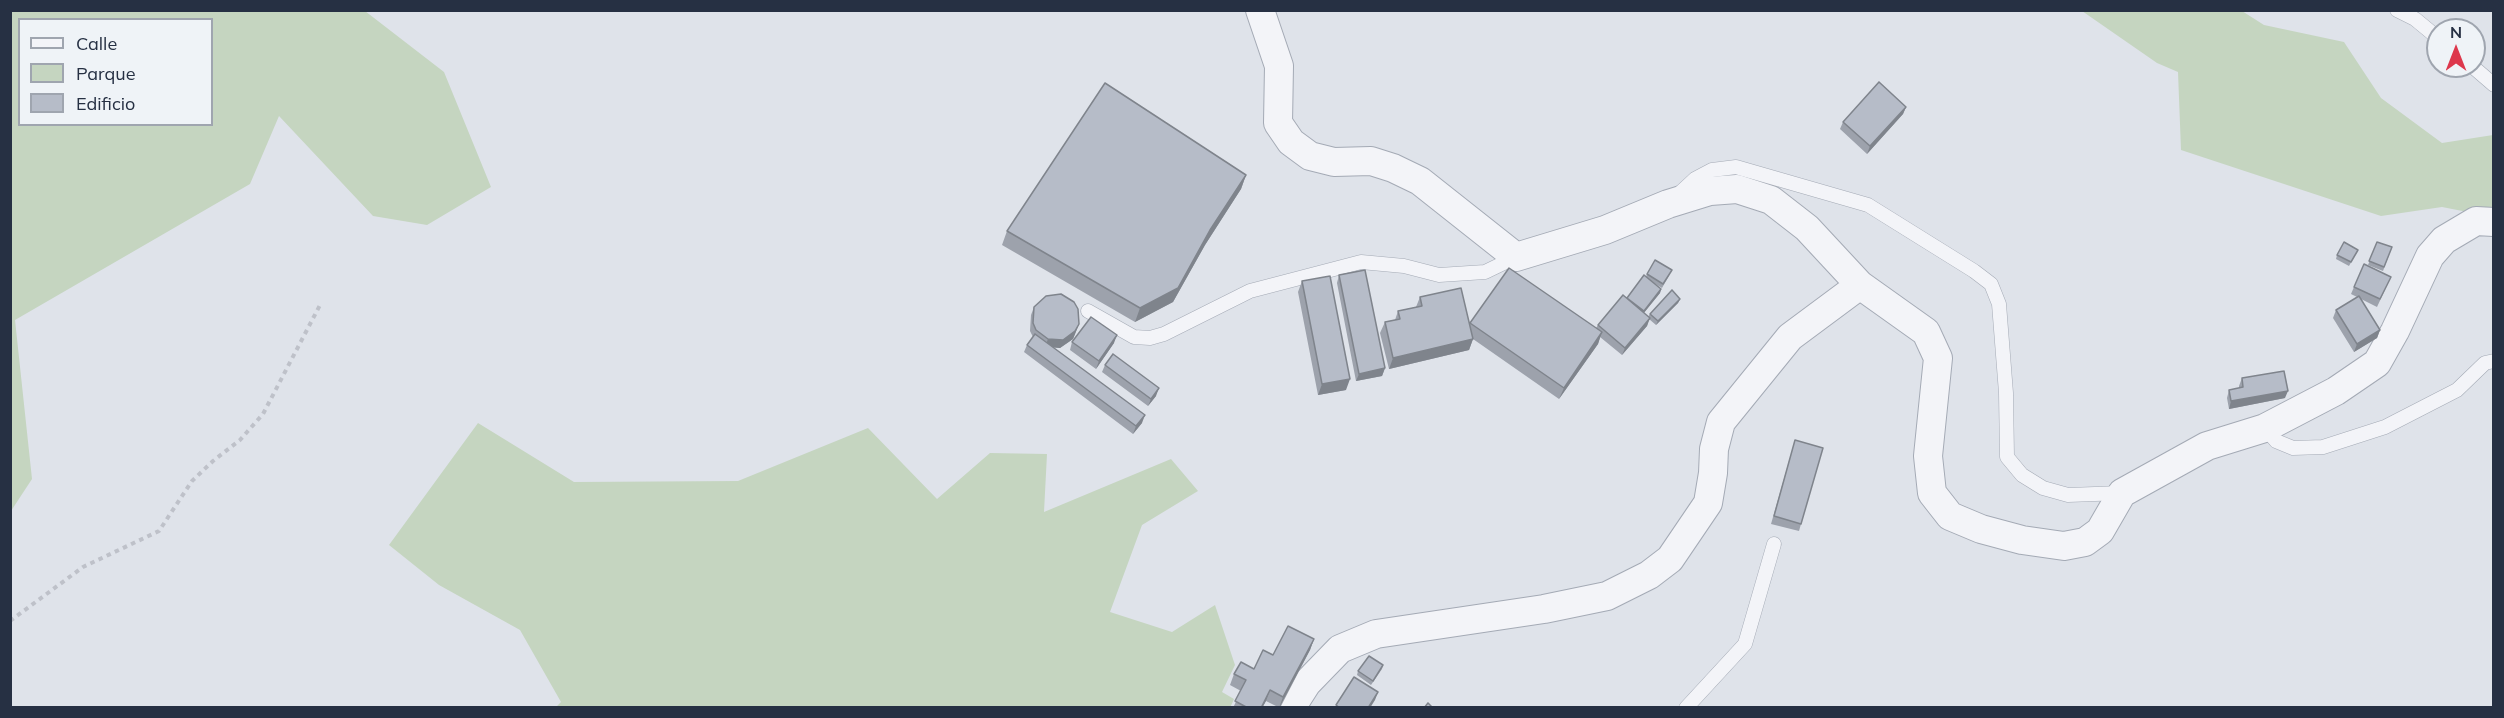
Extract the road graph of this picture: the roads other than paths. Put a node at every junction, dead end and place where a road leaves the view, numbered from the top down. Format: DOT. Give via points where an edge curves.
graph roads {
  1 [pos="1260,10"];
  2 [pos="2397,10"];
  3 [pos="2426,28"];
  4 [pos="1668,204"];
  5 [pos="2493,222"];
  6 [pos="1515,257"];
  7 [pos="1860,285"];
  8 [pos="1088,311"];
  9 [pos="2493,361"];
  10 [pos="2265,428"];
  11 [pos="2122,493"];
  12 [pos="1774,544"];
  13 [pos="1291,708"];
  14 [pos="1686,708"];
  1 -- 6 [label="street" via="1279,66 1278,123 1291,142 1311,156 1335,162 1371,161 1420,181"];
  2 -- 3 [label="lane"];
  4 -- 6 [label="street" via="1605,230"];
  4 -- 7 [label="street" via="1710,191 1737,189 1771,200 1807,228"];
  4 -- 11 [label="lane" via="1695,179 1712,170 1736,167 1868,205 1974,271 1991,284 1999,304 2007,457 2022,475 2051,490 2068,495"];
  5 -- 10 [label="street" via="2476,221 2444,240 2430,256 2377,363 2336,391"];
  6 -- 8 [label="lane" via="1485,272 1439,275 1404,266 1360,262 1250,291 1150,338 1134,337"];
  7 -- 11 [label="street" via="1926,332 1938,358 1928,456 1932,493 1950,516 2022,540 2064,546 2085,542 2100,531"];
  7 -- 13 [label="street" via="1790,337 1721,422 1708,503 1670,559 1607,596 1376,634 1340,650 1307,683"];
  9 -- 10 [label="lane" via="2485,363 2457,390 2385,427 2323,447 2293,448 2276,441"];
  10 -- 11 [label="street" via="2207,446"];
  12 -- 14 [label="lane" via="1745,644"];
}
